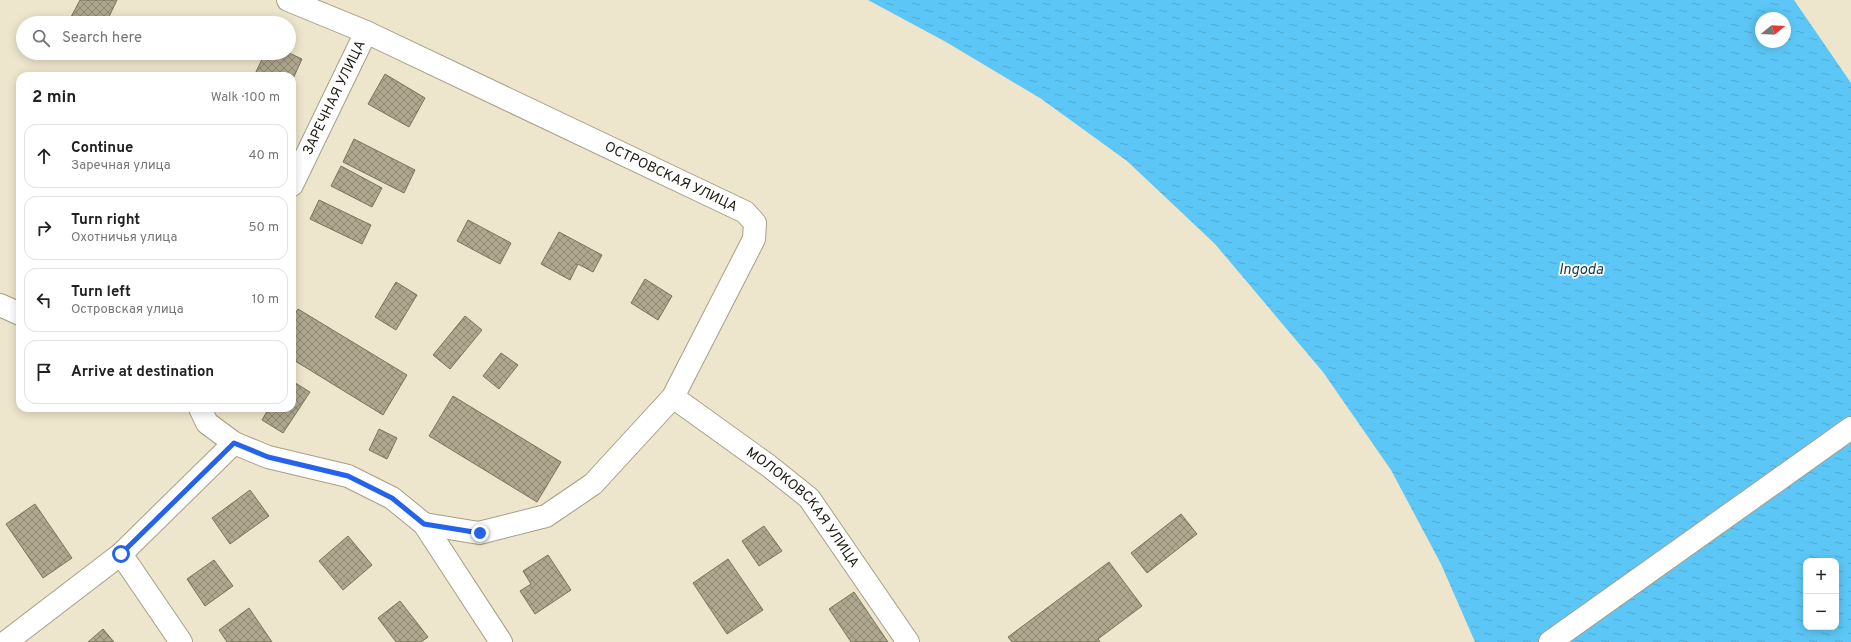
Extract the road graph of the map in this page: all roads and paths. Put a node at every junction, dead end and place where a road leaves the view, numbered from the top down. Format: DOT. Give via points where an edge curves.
graph roads {
  1 [pos="288,0"];
  2 [pos="366,32"];
  3 [pos="296,177"];
  4 [pos="0,305"];
  5 [pos="16,312"];
  6 [pos="673,397"];
  7 [pos="202,412"];
  8 [pos="1851,428"];
  9 [pos="234,443"];
  10 [pos="424,524"];
  11 [pos="121,554"];
  12 [pos="6,642"];
  13 [pos="182,642"];
  14 [pos="501,642"];
  15 [pos="908,642"];
  16 [pos="1550,642"];
  1 -- 2 [label="street, ОСТРОВСКАЯ УЛИЦА"];
  2 -- 3 [label="street, ЗАРЕЧНАЯ УЛИЦА"];
  2 -- 6 [label="street, ОСТРОВСКАЯ УЛИЦА" via="745,212 755,223 754,239"];
  4 -- 5 [label="street"];
  6 -- 10 [label="street, ОСТРОВСКАЯ УЛИЦА" via="593,484 546,516 480,533"];
  6 -- 15 [label="street, МОЛОКОВСКАЯ УЛИЦА" via="810,498"];
  7 -- 9 [label="street" via="207,423"];
  8 -- 16 [label="street"];
  9 -- 10 [label="street" via="268,457 348,476 392,498"];
  9 -- 11 [label="street"];
  10 -- 14 [label="street"];
  11 -- 12 [label="street"];
  11 -- 13 [label="street"];
}
